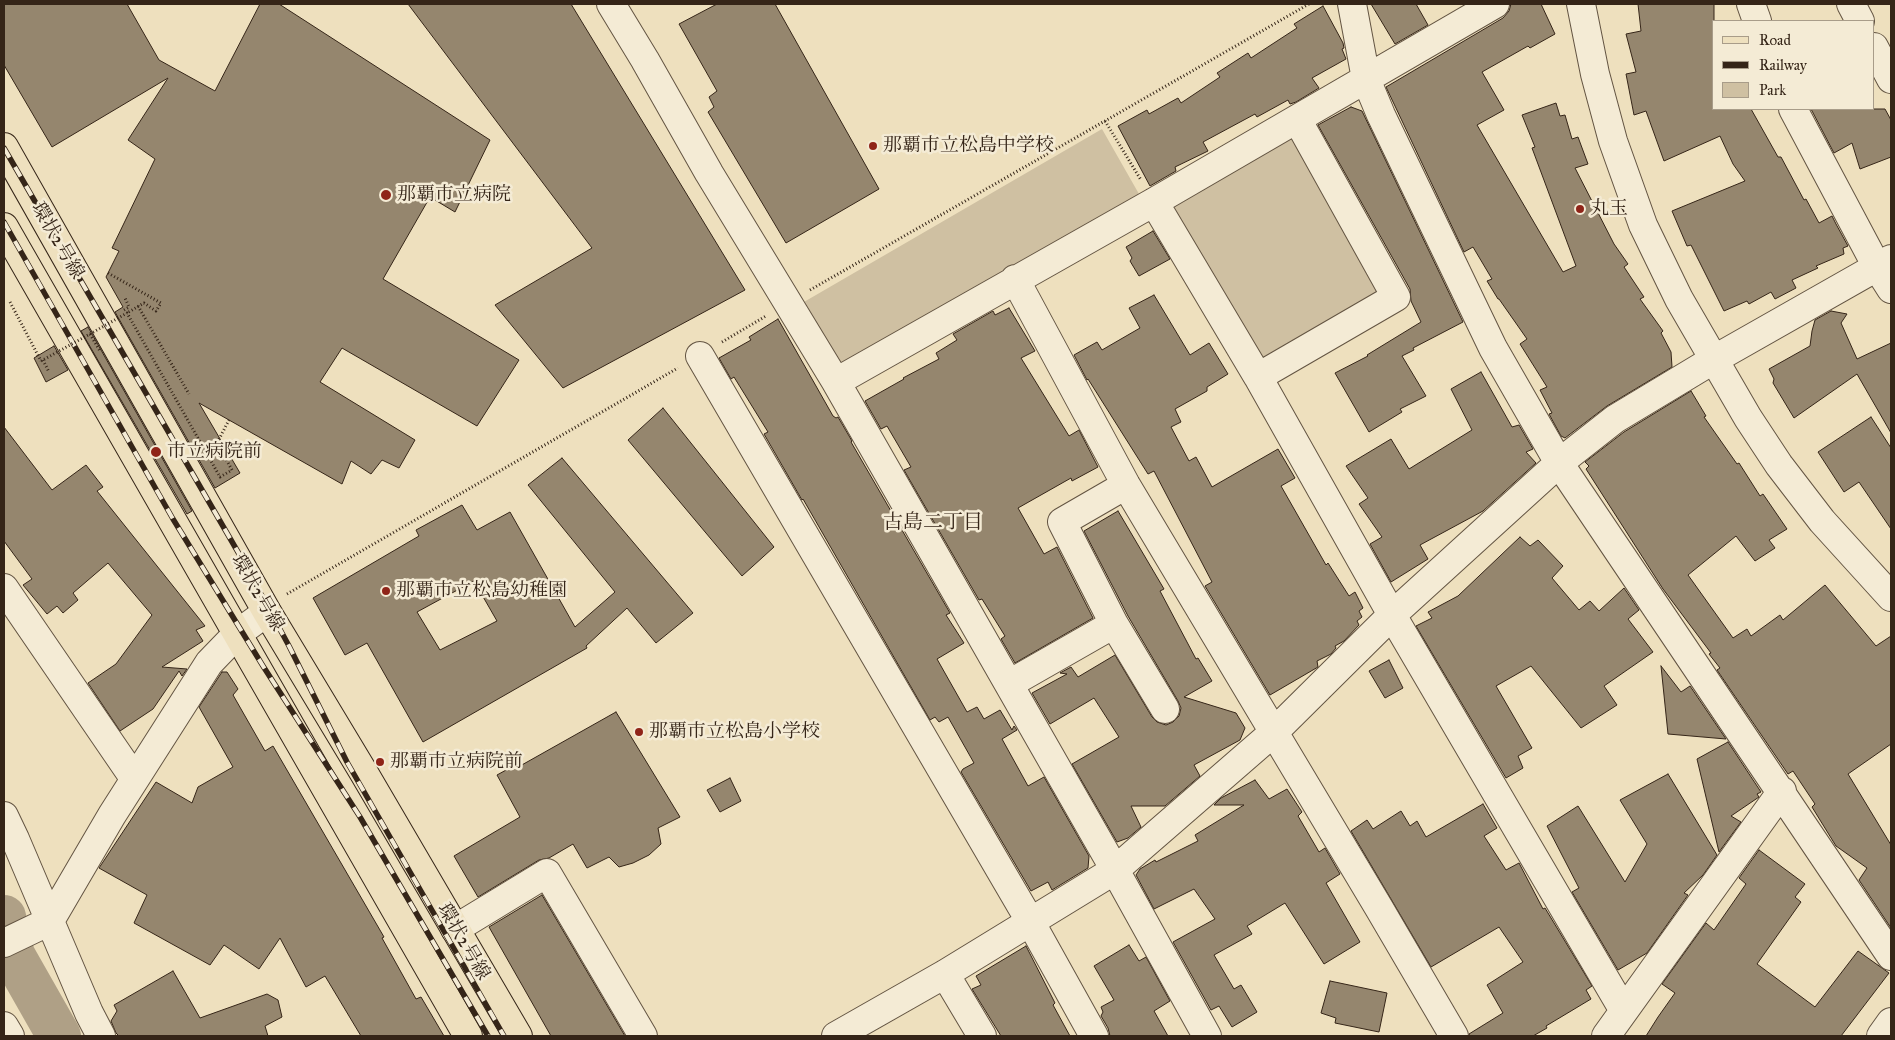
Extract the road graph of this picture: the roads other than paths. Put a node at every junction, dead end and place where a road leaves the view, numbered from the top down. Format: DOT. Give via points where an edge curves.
graph roads {
  1 [pos="611,4"];
  2 [pos="1352,4"];
  3 [pos="1495,4"];
  4 [pos="1581,4"];
  5 [pos="1751,4"];
  6 [pos="1851,4"];
  7 [pos="1757,20"];
  8 [pos="1859,20"];
  9 [pos="1875,49"];
  10 [pos="1366,79"];
  11 [pos="1891,80"];
  12 [pos="1794,110"];
  13 [pos="1297,119"];
  14 [pos="4,147"];
  15 [pos="1154,202"];
  16 [pos="4,227"];
  17 [pos="1886,272"];
  18 [pos="1015,279"];
  19 [pos="700,356"];
  20 [pos="1713,360"];
  21 [pos="1258,376"];
  22 [pos="836,382"];
  23 [pos="1559,463"];
  24 [pos="1126,484"];
  25 [pos="4,588"];
  26 [pos="1891,597"];
  27 [pos="266,609"];
  28 [pos="1392,614"];
  29 [pos="1114,624"];
  30 [pos="237,634"];
  31 [pos="1009,684"];
  32 [pos="1165,709"];
  33 [pos="1274,732"];
  34 [pos="134,778"];
  35 [pos="1782,791"];
  36 [pos="4,816"];
  37 [pos="1115,870"];
  38 [pos="1030,921"];
  39 [pos="40,926"];
  40 [pos="455,929"];
  41 [pos="4,943"];
  42 [pos="1891,956"];
  43 [pos="945,974"];
  44 [pos="1624,1011"];
  45 [pos="1891,1022"];
  46 [pos="4,1026"];
  47 [pos="10,1036"];
  48 [pos="101,1036"];
  49 [pos="468,1036"];
  50 [pos="518,1036"];
  51 [pos="643,1036"];
  52 [pos="836,1036"];
  53 [pos="982,1036"];
  54 [pos="1094,1036"];
  55 [pos="1207,1036"];
  56 [pos="1454,1036"];
  57 [pos="1606,1036"];
  58 [pos="1881,1036"];
  1 -- 22 [label="street"];
  2 -- 10 [label="street"];
  3 -- 10 [label="street"];
  4 -- 20 [label="street" via="1613,142 1643,225"];
  5 -- 7 [label="street"];
  6 -- 8 [label="street"];
  9 -- 11 [label="street"];
  10 -- 13 [label="street"];
  10 -- 23 [label="street" via="1380,115 1493,348"];
  12 -- 17 [label="street"];
  13 -- 15 [label="street"];
  13 -- 21 [label="street" via="1396,297"];
  14 -- 27 [label="main road, 環状2号線"];
  15 -- 18 [label="street"];
  15 -- 21 [label="street"];
  16 -- 30 [label="main road, 環状2号線"];
  17 -- 20 [label="street"];
  18 -- 22 [label="street"];
  18 -- 24 [label="street"];
  19 -- 38 [label="street"];
  20 -- 23 [label="street" via="1615,419"];
  20 -- 26 [label="street" via="1779,465 1822,521"];
  21 -- 28 [label="street"];
  22 -- 31 [label="street"];
  23 -- 28 [label="street"];
  23 -- 35 [label="street"];
  24 -- 29 [label="street" via="1062,522"];
  24 -- 33 [label="street"];
  25 -- 34 [label="street"];
  27 -- 30 [label="street"];
  27 -- 40 [label="main road, 環状2号線"];
  28 -- 33 [label="street"];
  28 -- 44 [label="street"];
  29 -- 31 [label="street"];
  29 -- 32 [label="street"];
  30 -- 34 [label="street" via="210,663"];
  30 -- 49 [label="main road, 環状2号線"];
  31 -- 37 [label="street"];
  33 -- 37 [label="street"];
  33 -- 56 [label="street"];
  34 -- 39 [label="street"];
  35 -- 42 [label="street"];
  35 -- 44 [label="street"];
  36 -- 39 [label="street"];
  37 -- 38 [label="street"];
  37 -- 55 [label="street"];
  38 -- 43 [label="street"];
  38 -- 54 [label="street"];
  39 -- 41 [label="street"];
  39 -- 48 [label="street"];
  40 -- 50 [label="main road, 環状2号線"];
  40 -- 51 [label="street" via="547,873"];
  43 -- 52 [label="street"];
  43 -- 53 [label="street"];
  44 -- 57 [label="street"];
  45 -- 58 [label="street"];
  46 -- 47 [label="street"];
}
